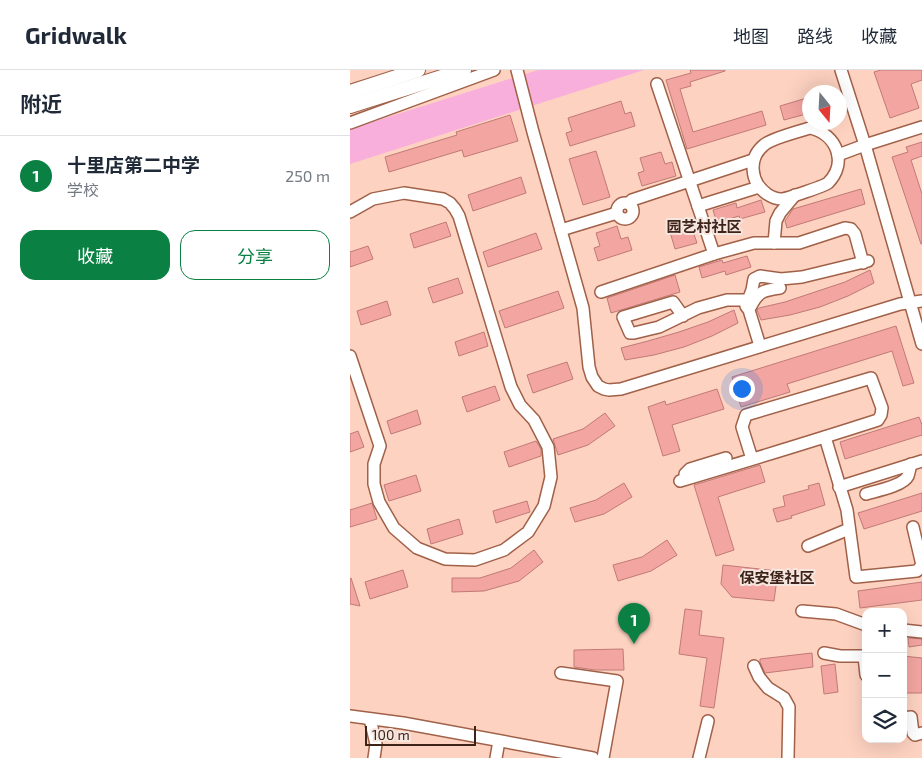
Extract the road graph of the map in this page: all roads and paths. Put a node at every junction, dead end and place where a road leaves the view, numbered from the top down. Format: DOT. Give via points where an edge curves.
graph roads {
  1 [pos="418,70"];
  2 [pos="464,70"];
  3 [pos="494,70"];
  4 [pos="517,70"];
  5 [pos="841,70"];
  6 [pos="657,84"];
  7 [pos="350,92"];
  8 [pos="350,106"];
  9 [pos="350,123"];
  10 [pos="922,127"];
  11 [pos="865,145"];
  12 [pos="838,155"];
  13 [pos="753,160"];
  14 [pos="690,182"];
  15 [pos="759,187"];
  16 [pos="795,195"];
  17 [pos="698,206"];
  18 [pos="350,212"];
  19 [pos="561,230"];
  20 [pos="774,242"];
  21 [pos="714,254"];
  22 [pos="780,288"];
  23 [pos="601,292"];
  24 [pos="922,301"];
  25 [pos="910,302"];
  26 [pos="749,305"];
  27 [pos="683,316"];
  28 [pos="922,344"];
  29 [pos="760,346"];
  30 [pos="350,356"];
  31 [pos="825,438"];
  32 [pos="726,458"];
  33 [pos="752,459"];
  34 [pos="916,463"];
  35 [pos="840,486"];
  36 [pos="866,494"];
  37 [pos="913,528"];
  38 [pos="849,529"];
  39 [pos="808,546"];
  40 [pos="802,611"];
  41 [pos="862,624"];
  42 [pos="907,630"];
  43 [pos="922,632"];
  44 [pos="824,653"];
  45 [pos="862,656"];
  46 [pos="754,666"];
  47 [pos="561,673"];
  48 [pos="350,716"];
  49 [pos="907,717"];
  50 [pos="370,719"];
  51 [pos="708,722"];
  52 [pos="922,733"];
  53 [pos="499,741"];
  54 [pos="374,758"];
  55 [pos="496,758"];
  56 [pos="593,758"];
  57 [pos="603,758"];
  58 [pos="699,758"];
  59 [pos="788,758"];
  1 -- 7 [label="main road"];
  2 -- 8 [label="main road"];
  3 -- 9 [label="street"];
  4 -- 19 [label="street"];
  5 -- 11 [label="street"];
  6 -- 14 [label="street"];
  10 -- 11 [label="street"];
  11 -- 12 [label="street"];
  11 -- 25 [label="street"];
  12 -- 13 [label="street" via="828,136 810,128 765,143"];
  12 -- 16 [label="street" via="838,166 826,185"];
  13 -- 14 [label="street"];
  13 -- 15 [label="street"];
  14 -- 17 [label="street"];
  14 -- 19 [label="street" via="632,200 629,203 633,212 627,219 617,213"];
  15 -- 16 [label="street" via="770,196 781,199"];
  15 -- 17 [label="street"];
  16 -- 20 [label="street" via="776,221"];
  17 -- 21 [label="street"];
  18 -- 30 [label="street" via="373,199 404,193 443,200 450,203 459,216 511,387 548,447 551,477 544,506 528,532 504,550 475,560 445,559 431,554 417,548 394,528 379,502 374,484 374,464 380,446"];
  19 -- 29 [label="street" via="583,308 589,367 598,386 620,389"];
  20 -- 21 [label="street" via="754,243"];
  20 -- 26 [label="street" via="799,243 845,228 851,229 865,262 802,277 760,276 754,279"];
  21 -- 23 [label="street"];
  22 -- 26 [label="street" via="769,289 756,296"];
  24 -- 25 [label="street"];
  25 -- 28 [label="street"];
  25 -- 29 [label="street"];
  26 -- 27 [label="street" via="727,300"];
  26 -- 29 [label="street"];
  27 -- 27 [label="street" via="659,327 634,333 630,333 623,318 673,302"];
  31 -- 33 [label="street"];
  31 -- 33 [label="street" via="878,420 882,408 871,378 746,414 742,427"];
  31 -- 35 [label="street"];
  32 -- 33 [label="street" via="690,469 683,480"];
  34 -- 35 [label="street"];
  34 -- 36 [label="street" via="906,479 898,484"];
  35 -- 38 [label="street"];
  37 -- 38 [label="street" via="922,565 917,571 856,577"];
  38 -- 39 [label="street"];
  40 -- 41 [label="street" via="836,614"];
  42 -- 43 [label="street"];
  44 -- 45 [label="street"];
  46 -- 59 [label="street" via="758,677 784,698 788,707"];
  47 -- 57 [label="street" via="617,682"];
  48 -- 50 [label="street"];
  49 -- 52 [label="street" via="910,717 913,733"];
  50 -- 53 [label="street"];
  50 -- 54 [label="street" via="376,744"];
  51 -- 58 [label="street"];
  53 -- 55 [label="street"];
  53 -- 56 [label="street"];
}
